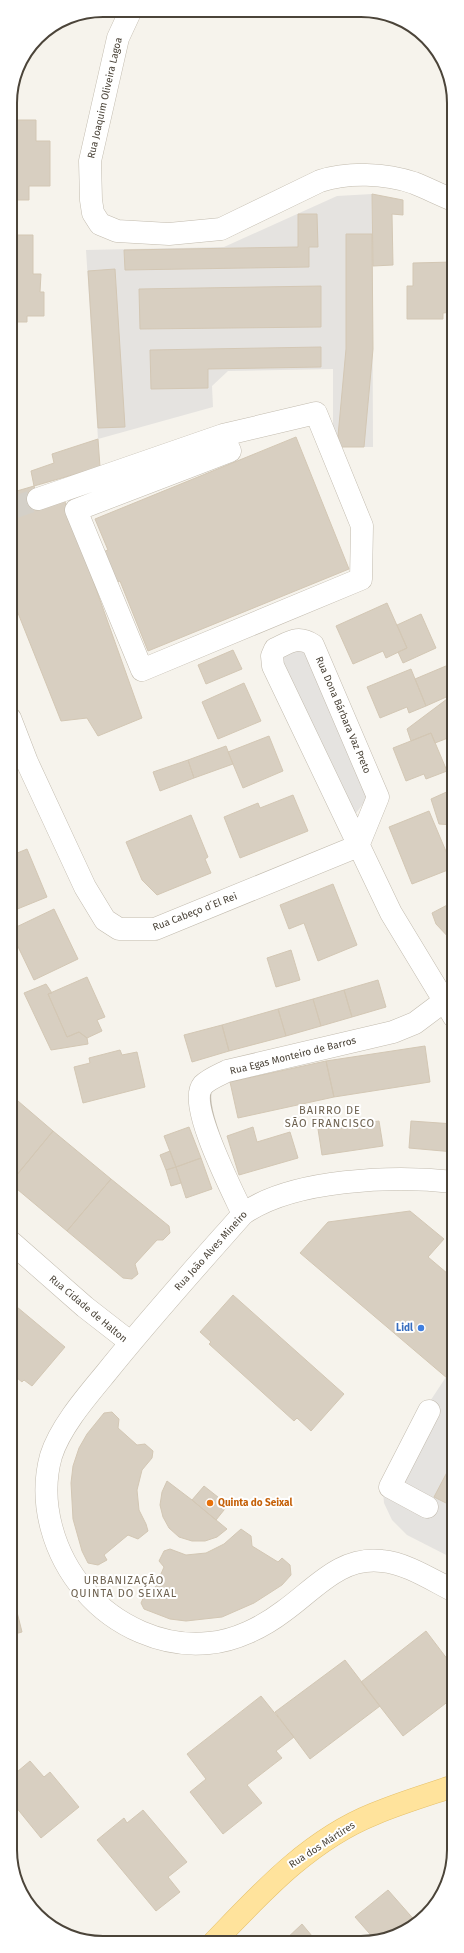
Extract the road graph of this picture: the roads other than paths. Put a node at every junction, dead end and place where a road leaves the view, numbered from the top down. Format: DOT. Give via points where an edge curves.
graph roads {
  1 [pos="128,17"];
  2 [pos="447,198"];
  3 [pos="223,435"];
  4 [pos="38,499"];
  5 [pos="274,617"];
  6 [pos="286,644"];
  7 [pos="17,736"];
  8 [pos="358,846"];
  9 [pos="447,998"];
  10 [pos="447,1004"];
  11 [pos="447,1181"];
  12 [pos="243,1214"];
  13 [pos="17,1247"];
  14 [pos="130,1342"];
  15 [pos="429,1411"];
  16 [pos="427,1507"];
  17 [pos="447,1588"];
  18 [pos="447,1788"];
  19 [pos="220,1936"];
  1 -- 2 [label="street, Rua Joaquim Oliveira Lagoa" via="118,38 90,161 93,213 100,224 117,231 169,234 221,229 320,181 333,177 368,174 412,183"];
  3 -- 4 [label="street"];
  3 -- 5 [label="street" via="316,413 362,526 361,579"];
  3 -- 5 [label="street" via="230,452 76,510 142,670"];
  5 -- 6 [label="street"];
  6 -- 8 [label="street, Rua Dona Bárbara Vaz Preto" via="275,649 272,656 273,666"];
  6 -- 8 [label="street, Rua Dona Bárbara Vaz Preto" via="305,639 313,645 378,797"];
  7 -- 8 [label="street, Rua Cabeço d´El Rei" via="85,887 105,920 119,929 155,930"];
  8 -- 9 [label="street, Rua Dona Bárbara Vaz Preto" via="391,913 430,977"];
  10 -- 12 [label="street, Rua Egas Monteiro de Barros" via="415,1023 393,1032 226,1071 202,1086 199,1097 208,1136"];
  11 -- 12 [label="street, Rua João Alves Mineiro" via="402,1178 345,1182 268,1199"];
  12 -- 14 [label="street, Rua João Alves Mineiro"];
  13 -- 14 [label="street, Rua Cidade de Halton" via="85,1307"];
  14 -- 17 [label="street, Rua Cidade de Halton" via="87,1396 59,1438 48,1472 47,1505 58,1549 79,1584 103,1609 131,1628 152,1636 193,1644 212,1643 258,1628 284,1611 336,1569 366,1560 383,1560"];
  15 -- 16 [label="street" via="390,1487"];
  18 -- 19 [label="main road, Rua dos Mártires" via="373,1814 324,1841 270,1883"];
}
